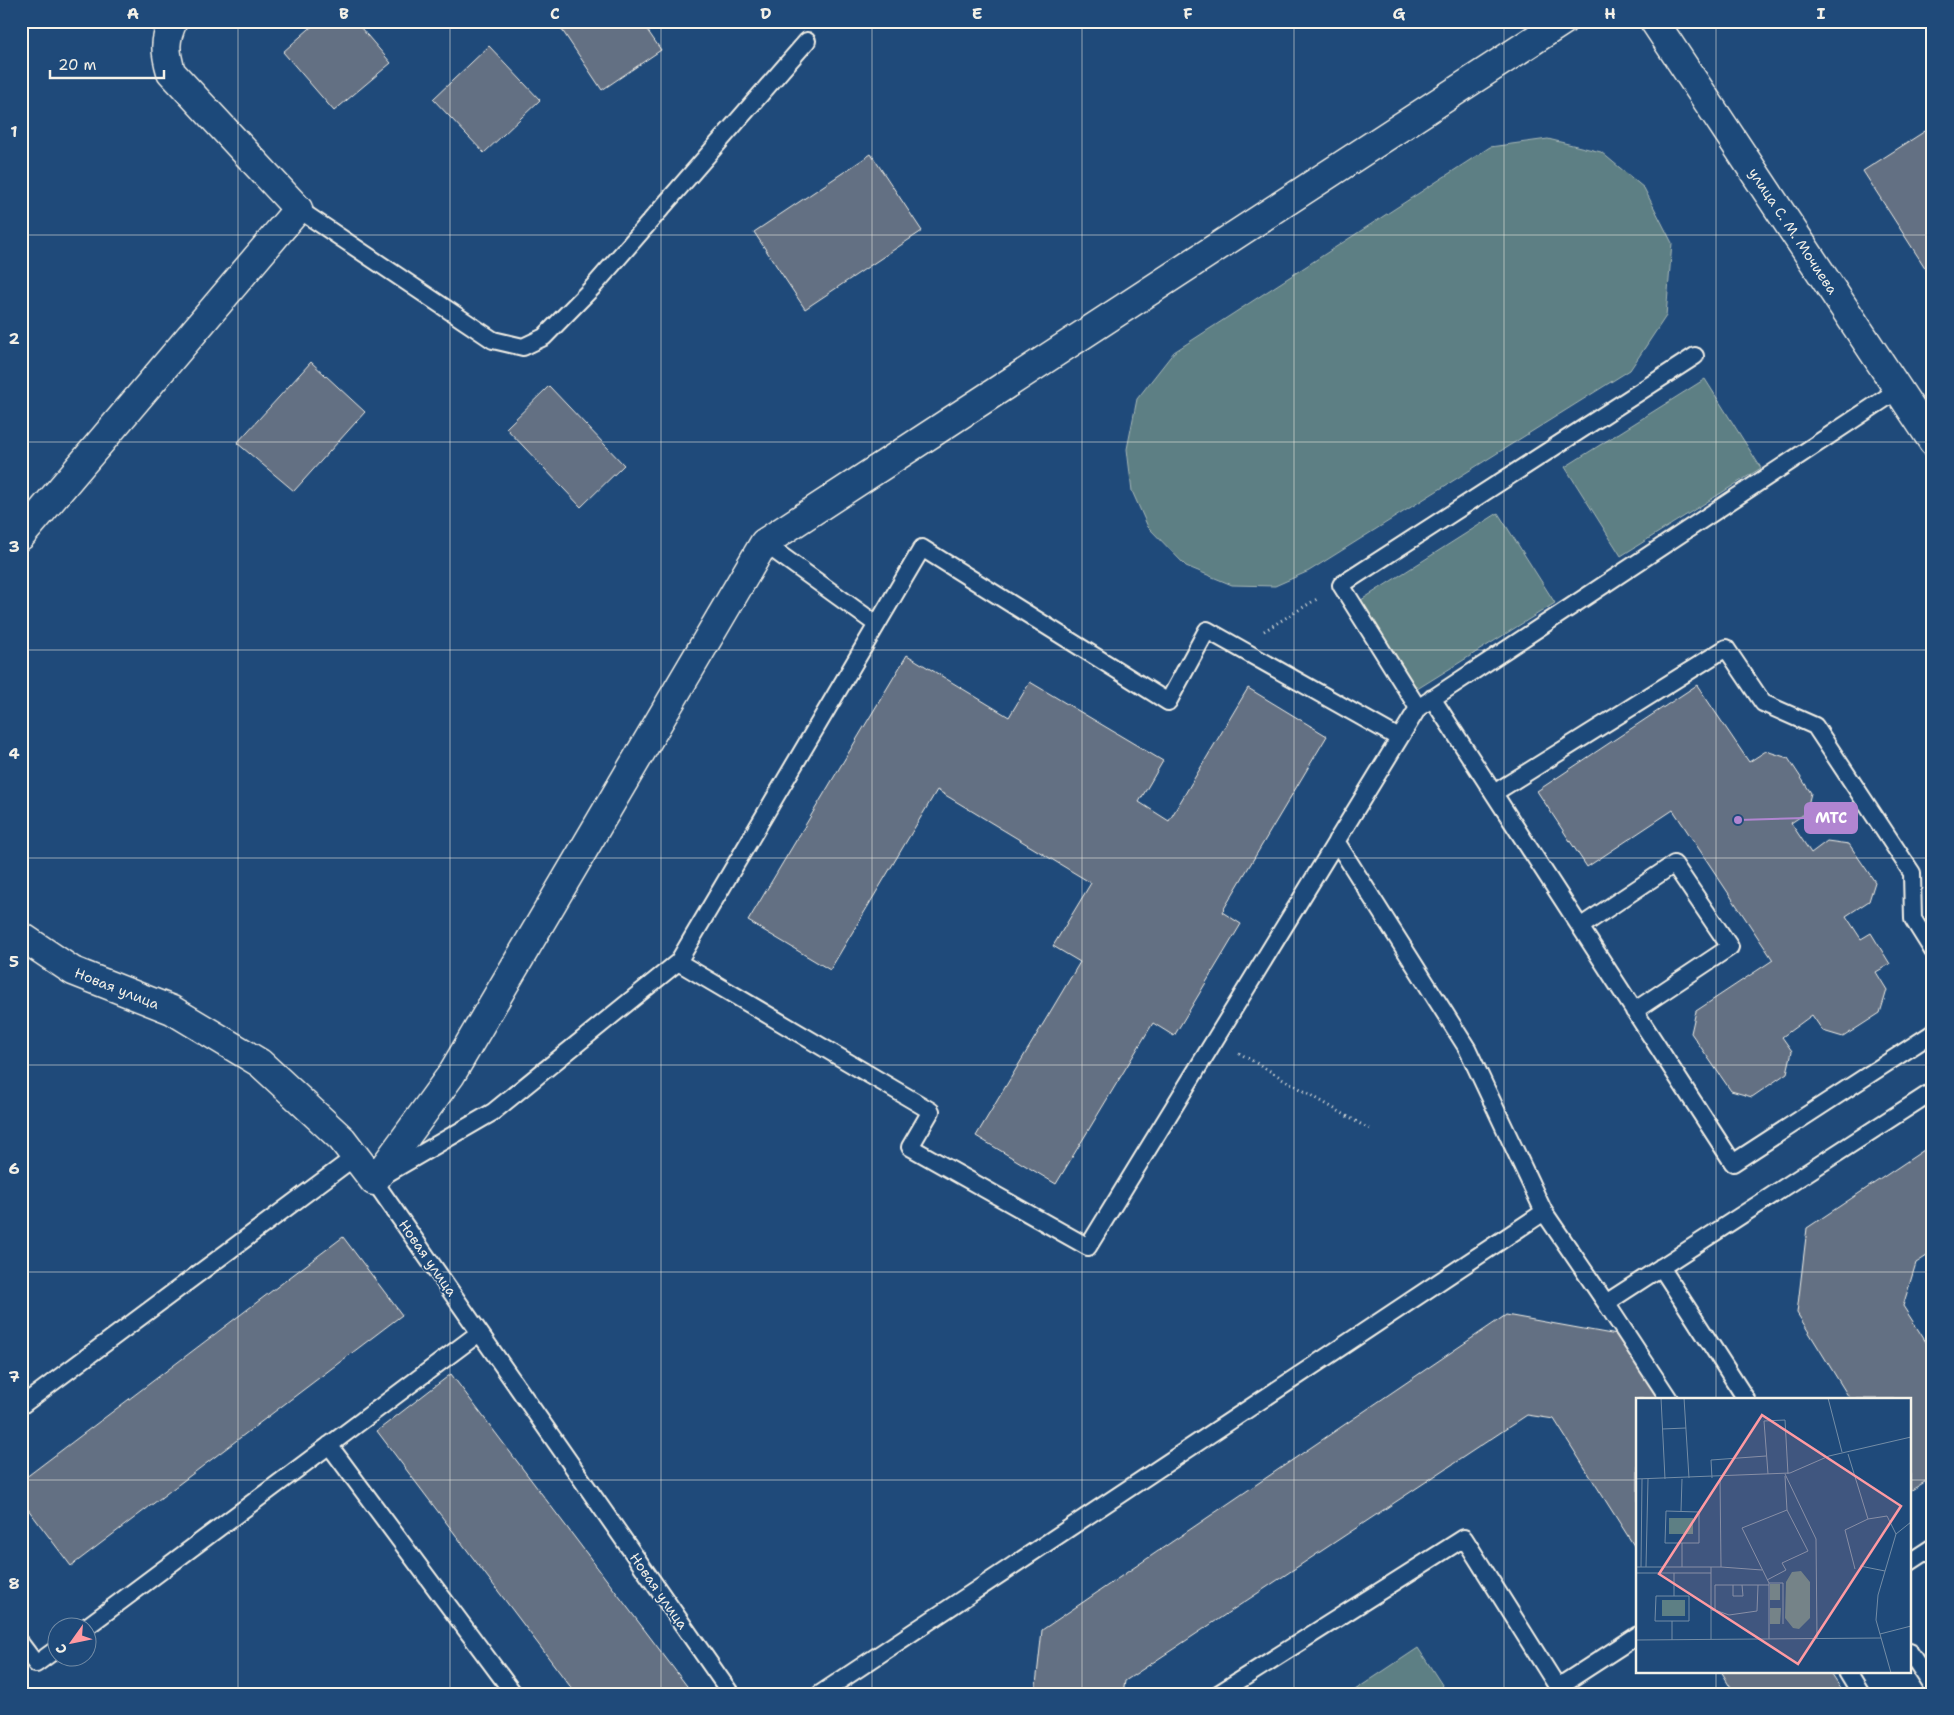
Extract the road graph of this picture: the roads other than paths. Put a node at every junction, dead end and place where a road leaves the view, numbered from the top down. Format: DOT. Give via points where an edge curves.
graph roads {
  1 [pos="173,21"];
  2 [pos="1563,21"];
  3 [pos="1654,21"];
  4 [pos="807,41"];
  5 [pos="298,209"];
  6 [pos="1694,356"];
  7 [pos="1898,390"];
  8 [pos="1933,442"];
  9 [pos="21,536"];
  10 [pos="764,543"];
  11 [pos="876,624"];
  12 [pos="1432,698"];
  13 [pos="1418,708"];
  14 [pos="1399,738"];
  15 [pos="1494,794"];
  16 [pos="1336,841"];
  17 [pos="1580,927"];
  18 [pos="21,936"];
  19 [pos="1933,951"];
  20 [pos="678,962"];
  21 [pos="1634,1011"];
  22 [pos="1933,1033"];
  23 [pos="1933,1091"];
  24 [pos="356,1156"];
  25 [pos="374,1181"];
  26 [pos="1544,1212"];
  27 [pos="1661,1267"];
  28 [pos="1606,1303"];
  29 [pos="479,1332"];
  30 [pos="1668,1398"];
  31 [pos="1745,1398"];
  32 [pos="21,1406"];
  33 [pos="329,1445"];
  34 [pos="1933,1546"];
  35 [pos="1912,1561"];
  36 [pos="98,1618"];
  37 [pos="1636,1636"];
  38 [pos="21,1644"];
  39 [pos="48,1655"];
  40 [pos="1912,1655"];
  41 [pos="1848,1672"];
  42 [pos="1933,1687"];
  43 [pos="1560,1690"];
  44 [pos="514,1694"];
  45 [pos="731,1694"];
  46 [pos="820,1694"];
  47 [pos="1218,1694"];
  48 [pos="1862,1694"];
  1 -- 5 [label="street" via="166,36 171,72"];
  2 -- 10 [label="street"];
  3 -- 7 [label="street, улица С. М. Мочиева"];
  4 -- 5 [label="lane" via="592,287 544,337 523,347 493,340"];
  5 -- 9 [label="street"];
  6 -- 13 [label="lane" via="1341,585"];
  7 -- 8 [label="street, улица С. М. Мочиева"];
  7 -- 12 [label="lane"];
  10 -- 11 [label="lane"];
  10 -- 25 [label="street" via="451,1075"];
  11 -- 14 [label="lane" via="922,548 1168,702 1207,630"];
  11 -- 20 [label="lane"];
  12 -- 13 [label="lane"];
  12 -- 15 [label="lane"];
  13 -- 14 [label="lane"];
  14 -- 16 [label="lane"];
  15 -- 17 [label="lane"];
  15 -- 19 [label="lane" via="1726,648 1763,703 1815,726 1912,873 1913,919"];
  16 -- 20 [label="lane" via="1088,1246 910,1147 931,1111"];
  16 -- 26 [label="lane" via="1467,1048"];
  17 -- 21 [label="lane"];
  17 -- 21 [label="lane" via="1674,864 1730,947"];
  18 -- 24 [label="street, Новая улица" via="73,971 172,1010 260,1063"];
  20 -- 25 [label="lane" via="493,1112"];
  21 -- 22 [label="lane" via="1733,1163"];
  23 -- 27 [label="lane"];
  24 -- 25 [label="street, Новая улица"];
  24 -- 32 [label="lane"];
  25 -- 29 [label="lane, Новая улица"];
  26 -- 28 [label="lane"];
  26 -- 46 [label="lane"];
  27 -- 28 [label="lane"];
  27 -- 31 [label="lane"];
  28 -- 30 [label="lane"];
  29 -- 33 [label="lane"];
  29 -- 45 [label="lane, Новая улица"];
  33 -- 36 [label="lane"];
  33 -- 44 [label="lane"];
  34 -- 35 [label="lane"];
  37 -- 43 [label="lane"];
  38 -- 39 [label="lane" via="36,1664"];
  40 -- 42 [label="lane"];
  41 -- 48 [label="lane"];
  43 -- 47 [label="lane" via="1464,1538"];
}
